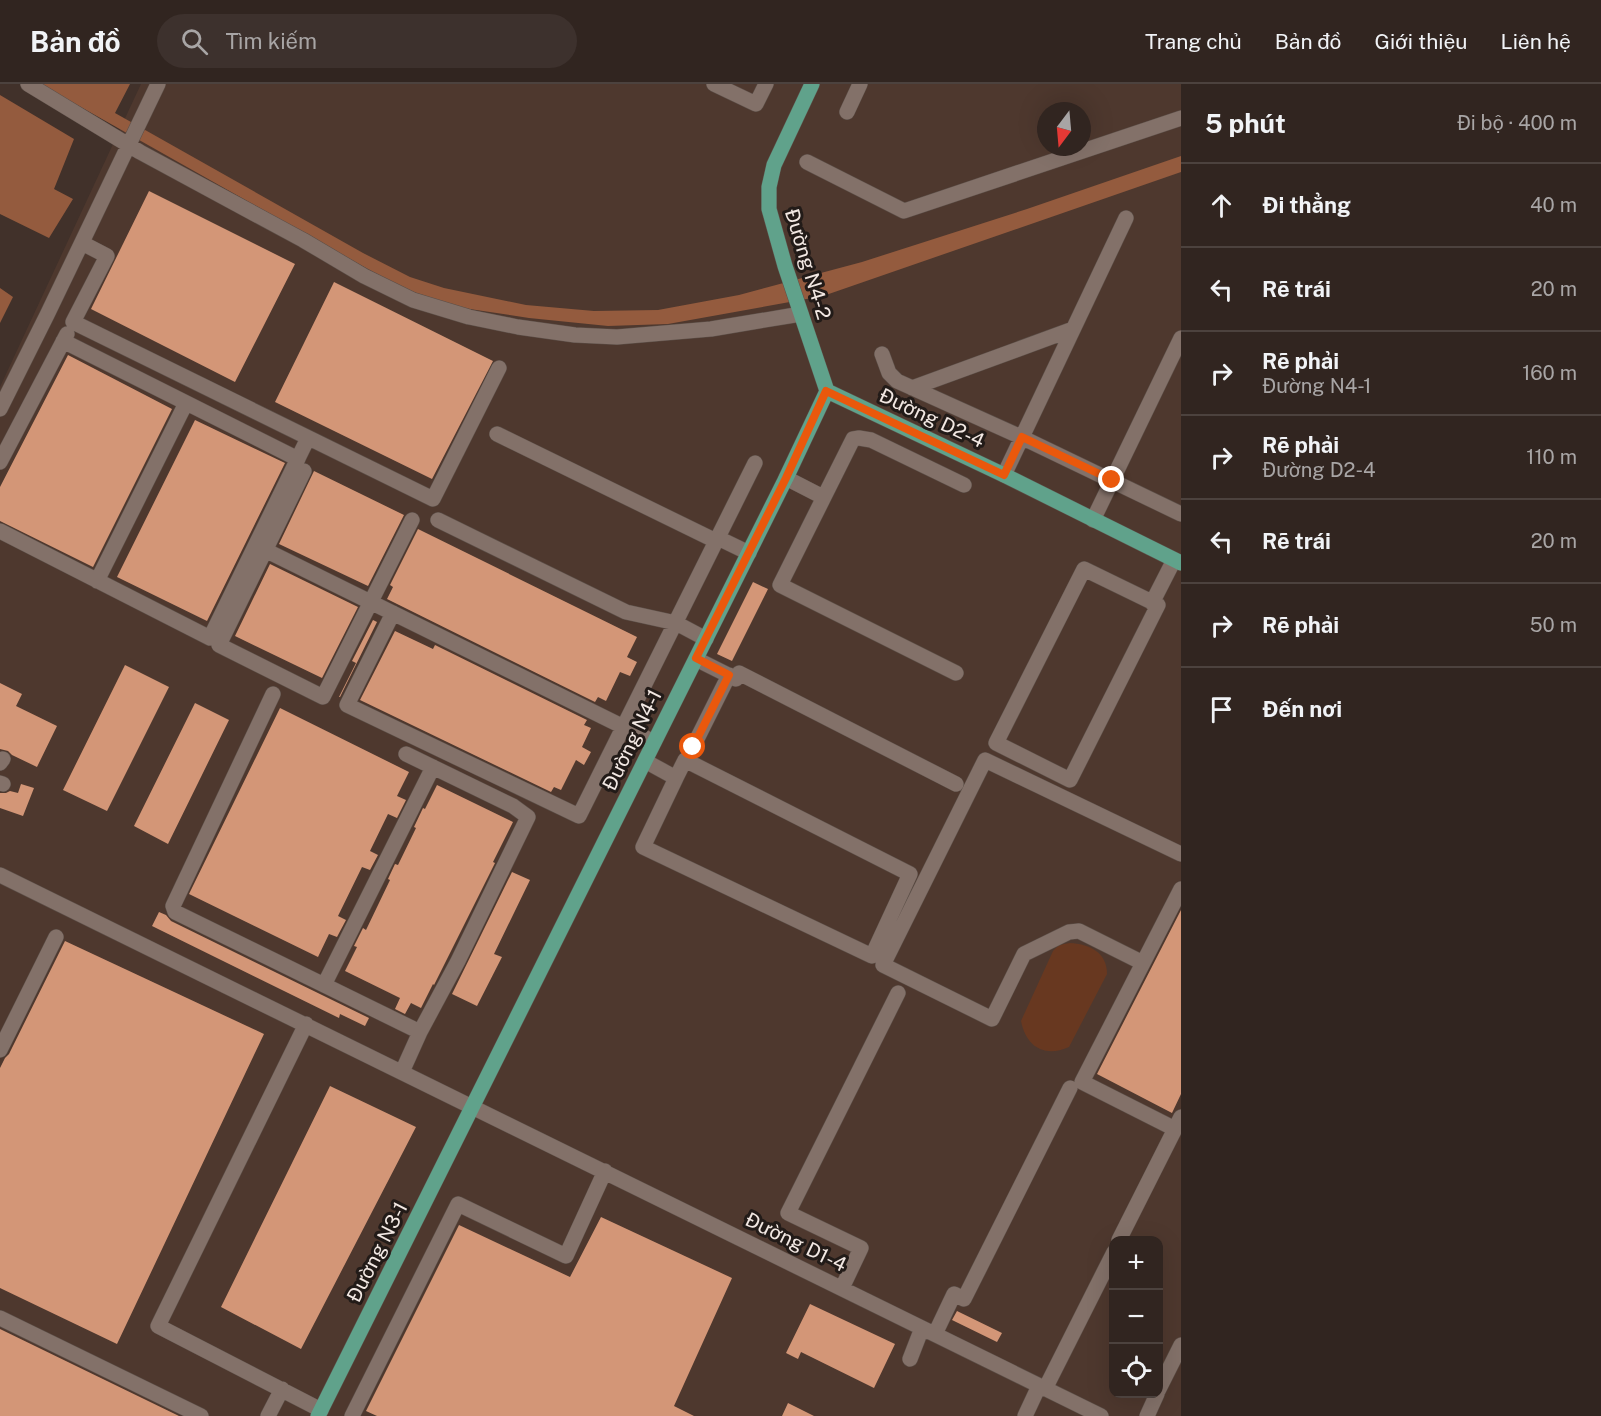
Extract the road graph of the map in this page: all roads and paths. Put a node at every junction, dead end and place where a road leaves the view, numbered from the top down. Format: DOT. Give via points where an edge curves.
graph roads {
  1 [pos="28,84"];
  2 [pos="158,84"];
  3 [pos="714,84"];
  4 [pos="766,84"];
  5 [pos="812,84"];
  6 [pos="860,84"];
  7 [pos="847,112"];
  8 [pos="1181,118"];
  9 [pos="129,145"];
  10 [pos="807,162"];
  11 [pos="1126,218"];
  12 [pos="82,243"];
  13 [pos="801,314"];
  14 [pos="73,322"];
  15 [pos="1073,329"];
  16 [pos="1181,338"];
  17 [pos="63,341"];
  18 [pos="122,346"];
  19 [pos="882,354"];
  20 [pos="113,366"];
  21 [pos="499,368"];
  22 [pos="182,376"];
  23 [pos="912,388"];
  24 [pos="826,391"];
  25 [pos="179,400"];
  26 [pos="244,407"];
  27 [pos="0,409"];
  28 [pos="234,427"];
  29 [pos="497,434"];
  30 [pos="1022,437"];
  31 [pos="308,438"];
  32 [pos="0,462"];
  33 [pos="755,463"];
  34 [pos="301,465"];
  35 [pos="1004,475"];
  36 [pos="786,478"];
  37 [pos="1112,480"];
  38 [pos="964,484"];
  39 [pos="823,497"];
  40 [pos="1181,514"];
  41 [pos="412,520"];
  42 [pos="438,520"];
  43 [pos="1093,520"];
  44 [pos="0,531"];
  45 [pos="717,540"];
  46 [pos="265,550"];
  47 [pos="749,553"];
  48 [pos="1178,561"];
  49 [pos="97,581"];
  50 [pos="371,602"];
  51 [pos="1152,603"];
  52 [pos="393,613"];
  53 [pos="676,623"];
  54 [pos="706,639"];
  55 [pos="696,658"];
  56 [pos="956,673"];
  57 [pos="729,675"];
  58 [pos="273,694"];
  59 [pos="623,727"];
  60 [pos="654,742"];
  61 [pos="693,747"];
  62 [pos="406,754"];
  63 [pos="645,761"];
  64 [pos="433,767"];
  65 [pos="676,778"];
  66 [pos="956,784"];
  67 [pos="1181,854"];
  68 [pos="0,875"];
  69 [pos="1181,889"];
  70 [pos="56,937"];
  71 [pos="1143,963"];
  72 [pos="324,985"];
  73 [pos="898,993"];
  74 [pos="306,1024"];
  75 [pos="420,1032"];
  76 [pos="0,1050"];
  77 [pos="402,1072"];
  78 [pos="1070,1088"];
  79 [pos="473,1107"];
  80 [pos="1178,1123"];
  81 [pos="605,1171"];
  82 [pos="1121,1236"];
  83 [pos="1109,1260"];
  84 [pos="842,1288"];
  85 [pos="0,1318"];
  86 [pos="928,1331"];
  87 [pos="1181,1345"];
  88 [pos="910,1359"];
  89 [pos="1163,1382"];
  90 [pos="1042,1387"];
  91 [pos="282,1389"];
  92 [pos="1155,1398"];
  93 [pos="320,1413"];
  94 [pos="201,1416"];
  95 [pos="268,1416"];
  96 [pos="352,1416"];
  97 [pos="1025,1416"];
  98 [pos="1101,1416"];
  99 [pos="1147,1416"];
  1 -- 9 [label="street"];
  2 -- 9 [label="street"];
  3 -- 4 [label="street" via="756,104"];
  5 -- 13 [label="main road, Đường N4-2" via="777,157 769,187 770,214"];
  6 -- 7 [label="street"];
  8 -- 10 [label="street" via="904,211"];
  9 -- 12 [label="street"];
  9 -- 13 [label="street" via="364,276 413,300 469,317 518,327 617,337 711,329"];
  11 -- 15 [label="street"];
  12 -- 14 [label="street" via="107,256"];
  12 -- 27 [label="street"];
  13 -- 24 [label="main road, Đường N4-2"];
  14 -- 17 [label="street"];
  14 -- 18 [label="street"];
  15 -- 23 [label="street"];
  15 -- 30 [label="street"];
  16 -- 37 [label="street"];
  17 -- 20 [label="street"];
  17 -- 32 [label="street"];
  18 -- 20 [label="street"];
  18 -- 22 [label="street"];
  19 -- 23 [label="street" via="891,377"];
  20 -- 25 [label="street"];
  21 -- 31 [label="street" via="433,499"];
  22 -- 25 [label="street"];
  22 -- 26 [label="street"];
  23 -- 30 [label="street"];
  24 -- 35 [label="main road, Đường D2-4"];
  24 -- 36 [label="main road, Đường N4-1"];
  25 -- 28 [label="street"];
  25 -- 49 [label="street"];
  26 -- 28 [label="street"];
  26 -- 31 [label="street"];
  28 -- 34 [label="street"];
  29 -- 45 [label="street"];
  30 -- 35 [label="street"];
  30 -- 37 [label="street"];
  31 -- 34 [label="street"];
  33 -- 45 [label="street"];
  34 -- 46 [label="street"];
  34 -- 49 [label="street" via="210,638"];
  35 -- 43 [label="main road, Đường D2-4"];
  36 -- 39 [label="street"];
  36 -- 47 [label="main road, Đường N4-1"];
  37 -- 40 [label="street"];
  37 -- 43 [label="street"];
  38 -- 39 [label="street" via="859,438 851,442"];
  39 -- 56 [label="street" via="780,585"];
  41 -- 50 [label="street"];
  42 -- 53 [label="street" via="626,612"];
  43 -- 48 [label="main road, Đường D2-4"];
  44 -- 49 [label="street"];
  45 -- 47 [label="street"];
  45 -- 53 [label="street"];
  46 -- 50 [label="street"];
  46 -- 50 [label="street" via="219,645 323,697"];
  47 -- 54 [label="main road, Đường N4-1"];
  48 -- 51 [label="street"];
  50 -- 52 [label="street"];
  51 -- 51 [label="street" via="1158,605 1070,780 996,743 1083,569"];
  52 -- 59 [label="street"];
  52 -- 59 [label="street" via="347,705 579,816"];
  53 -- 54 [label="street"];
  53 -- 59 [label="street"];
  54 -- 55 [label="main road, Đường N4-1"];
  55 -- 57 [label="street"];
  55 -- 60 [label="main road, Đường N4-1"];
  57 -- 61 [label="street"];
  57 -- 66 [label="street" via="736,679 739,673"];
  58 -- 72 [label="street" via="173,906 175,912"];
  59 -- 60 [label="street"];
  60 -- 63 [label="main road, Đường N4-1"];
  62 -- 64 [label="street"];
  63 -- 65 [label="street"];
  63 -- 79 [label="main road, Đường N4-1"];
  64 -- 72 [label="street"];
  64 -- 75 [label="street" via="528,817"];
  65 -- 65 [label="street" via="643,847 872,957 910,874 685,760"];
  67 -- 71 [label="street" via="985,760 883,965 992,1019 1024,954 1069,932 1079,932"];
  68 -- 74 [label="street, Đường D1-4"];
  69 -- 71 [label="street"];
  70 -- 76 [label="street"];
  71 -- 80 [label="street" via="1082,1082"];
  72 -- 75 [label="street"];
  73 -- 84 [label="street" via="788,1213 861,1248"];
  74 -- 77 [label="street, Đường D1-4"];
  74 -- 91 [label="street" via="158,1326"];
  75 -- 77 [label="street"];
  77 -- 79 [label="street, Đường D1-4"];
  78 -- 86 [label="street" via="963,1299 954,1294"];
  79 -- 81 [label="street, Đường D1-4"];
  79 -- 93 [label="main road, Đường N3-1"];
  80 -- 82 [label="street"];
  81 -- 84 [label="street, Đường D1-4"];
  81 -- 96 [label="street" via="566,1256 458,1204"];
  83 -- 90 [label="street"];
  84 -- 86 [label="street, Đường D1-4"];
  85 -- 94 [label="street"];
  86 -- 88 [label="street"];
  86 -- 90 [label="street, Đường D1-4"];
  87 -- 89 [label="street"];
  90 -- 97 [label="street"];
  90 -- 98 [label="street, Đường D1-4"];
  91 -- 93 [label="street"];
  91 -- 95 [label="street"];
  92 -- 99 [label="street"];
}
